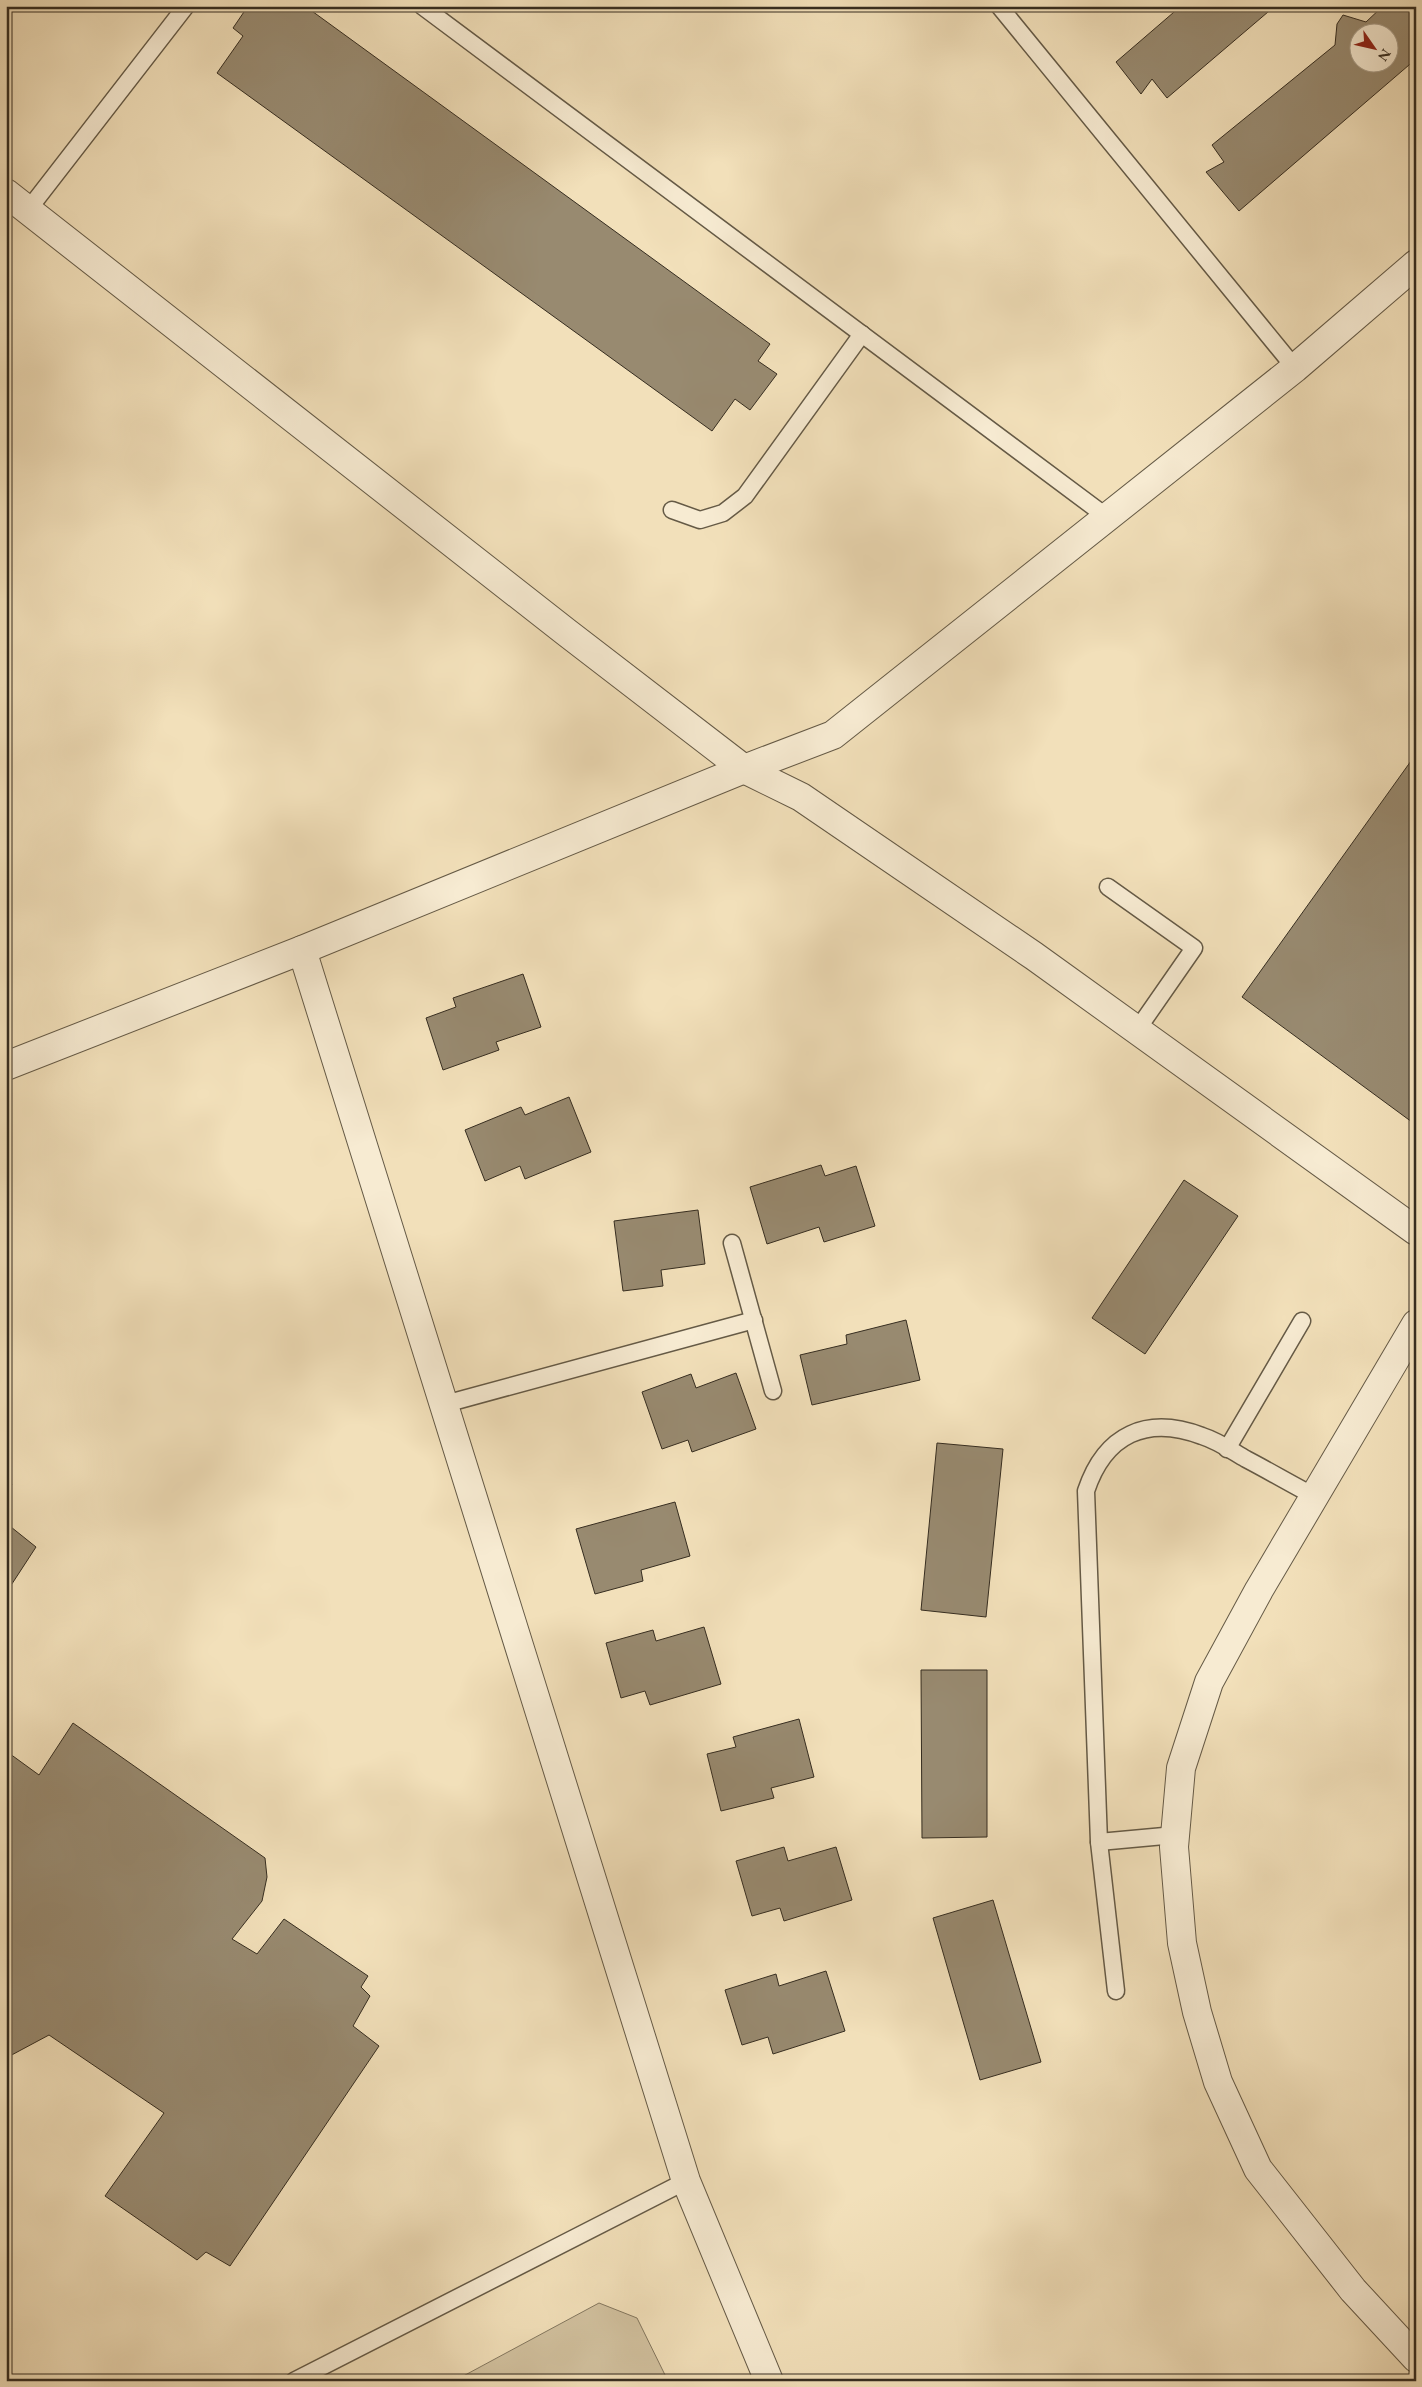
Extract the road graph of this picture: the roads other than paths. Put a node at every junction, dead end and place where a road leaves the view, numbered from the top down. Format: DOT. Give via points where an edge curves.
graph roads {
  1 [pos="186,6"];
  2 [pos="422,6"];
  3 [pos="1000,6"];
  4 [pos="6,193"];
  5 [pos="28,210"];
  6 [pos="1416,264"];
  7 [pos="862,334"];
  8 [pos="1295,368"];
  9 [pos="672,510"];
  10 [pos="1108,518"];
  11 [pos="744,769"];
  12 [pos="1108,887"];
  13 [pos="302,950"];
  14 [pos="1137,1030"];
  15 [pos="6,1066"];
  16 [pos="1416,1232"];
  17 [pos="732,1243"];
  18 [pos="754,1320"];
  19 [pos="1302,1321"];
  20 [pos="1416,1324"];
  21 [pos="773,1391"];
  22 [pos="445,1404"];
  23 [pos="1227,1448"];
  24 [pos="1314,1496"];
  25 [pos="1175,1834"];
  26 [pos="1099,1842"];
  27 [pos="1116,1991"];
  28 [pos="686,2181"];
  29 [pos="1416,2358"];
  30 [pos="294,2381"];
  31 [pos="769,2381"];
  1 -- 5 [label="lane"];
  2 -- 7 [label="lane"];
  3 -- 8 [label="lane"];
  4 -- 5 [label="street"];
  5 -- 11 [label="street"];
  6 -- 8 [label="street"];
  7 -- 9 [label="lane" via="746,496 723,513 700,520"];
  7 -- 10 [label="lane"];
  8 -- 10 [label="street"];
  10 -- 11 [label="street" via="833,735"];
  11 -- 13 [label="street"];
  11 -- 14 [label="street" via="801,797"];
  12 -- 14 [label="lane" via="1194,948"];
  13 -- 15 [label="street"];
  13 -- 22 [label="street"];
  14 -- 16 [label="street"];
  17 -- 18 [label="lane"];
  18 -- 21 [label="lane"];
  18 -- 22 [label="lane"];
  19 -- 23 [label="lane"];
  20 -- 24 [label="street"];
  22 -- 28 [label="street"];
  23 -- 24 [label="lane"];
  23 -- 26 [label="lane" via="1203,1436 1164,1426 1140,1428 1122,1438 1104,1455 1089,1482 1086,1501"];
  24 -- 25 [label="street" via="1209,1682 1181,1768"];
  25 -- 26 [label="lane"];
  25 -- 29 [label="street" via="1184,1952 1197,2012 1218,2082 1238,2126 1258,2169 1298,2222 1353,2290"];
  26 -- 27 [label="lane"];
  28 -- 30 [label="lane"];
  28 -- 31 [label="street"];
}
